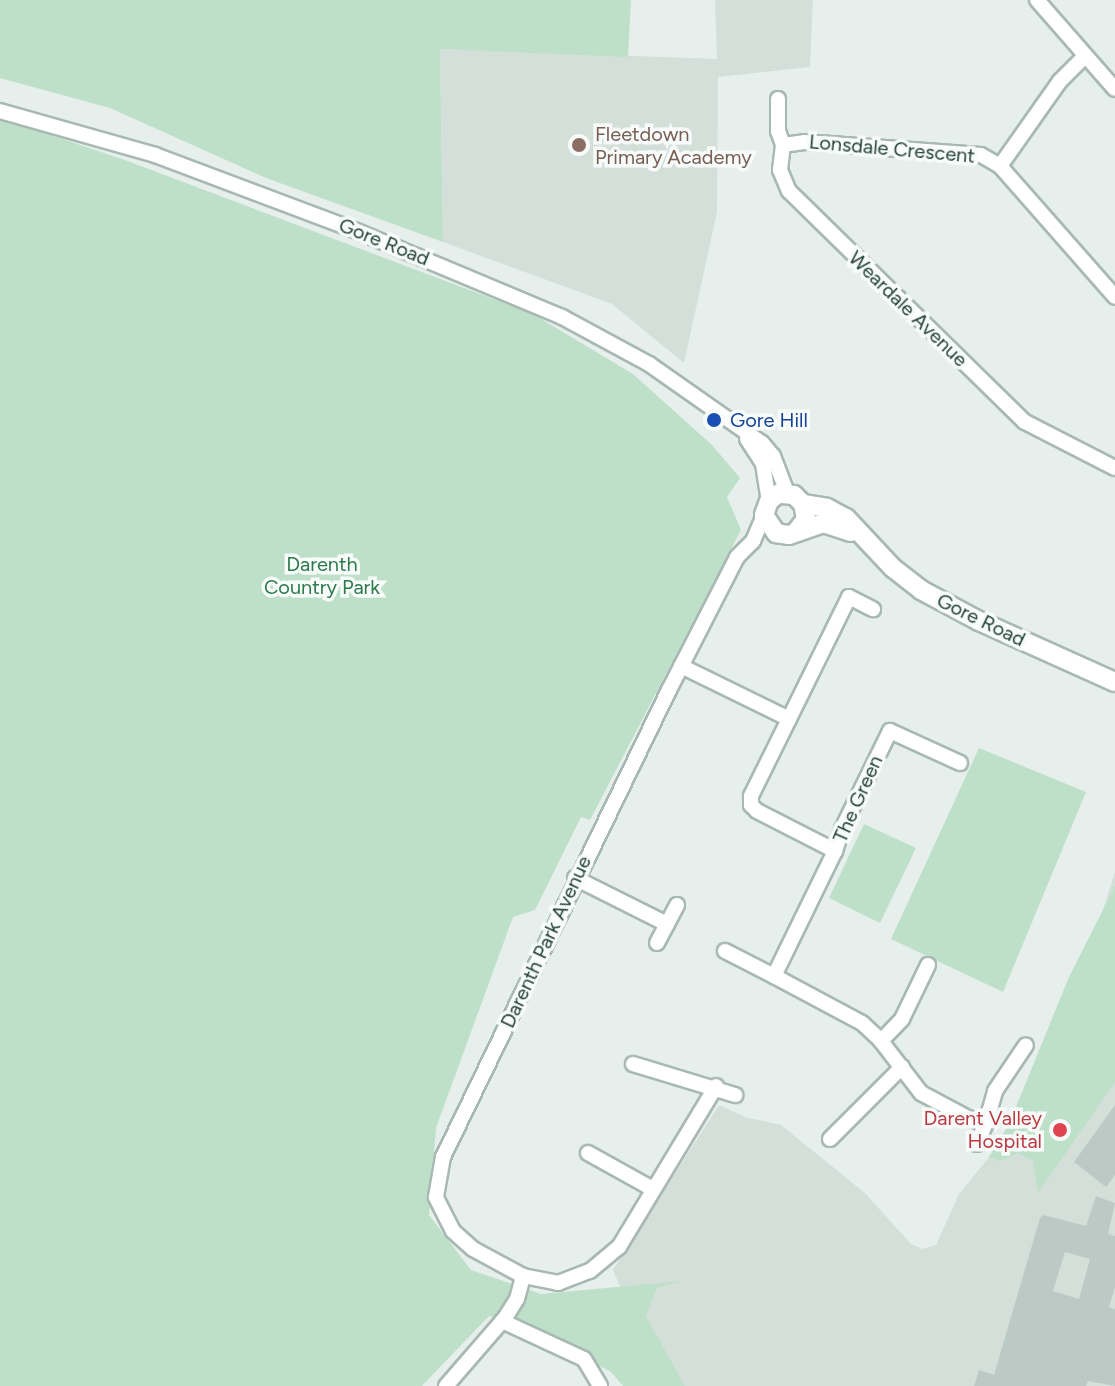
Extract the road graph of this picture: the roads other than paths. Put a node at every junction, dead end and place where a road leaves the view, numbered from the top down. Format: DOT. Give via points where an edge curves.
graph roads {
  1 [pos="1037,0"];
  2 [pos="1084,57"];
  3 [pos="1115,89"];
  4 [pos="778,99"];
  5 [pos="0,111"];
  6 [pos="783,145"];
  7 [pos="1000,166"];
  8 [pos="1115,297"];
  9 [pos="741,430"];
  10 [pos="1115,468"];
  11 [pos="787,493"];
  12 [pos="803,504"];
  13 [pos="767,508"];
  14 [pos="796,532"];
  15 [pos="776,533"];
  16 [pos="862,536"];
  17 [pos="753,541"];
  18 [pos="873,609"];
  19 [pos="681,666"];
  20 [pos="1115,682"];
  21 [pos="789,719"];
  22 [pos="960,763"];
  23 [pos="835,851"];
  24 [pos="575,878"];
  25 [pos="677,905"];
  26 [pos="667,924"];
  27 [pos="657,943"];
  28 [pos="725,951"];
  29 [pos="928,965"];
  30 [pos="774,976"];
  31 [pos="881,1041"];
  32 [pos="1026,1045"];
  33 [pos="633,1064"];
  34 [pos="902,1067"];
  35 [pos="716,1086"];
  36 [pos="735,1095"];
  37 [pos="986,1123"];
  38 [pos="830,1139"];
  39 [pos="977,1144"];
  40 [pos="588,1153"];
  41 [pos="653,1189"];
  42 [pos="523,1276"];
  43 [pos="502,1321"];
  44 [pos="446,1386"];
  45 [pos="600,1386"];
  1 -- 2 [label="street"];
  2 -- 3 [label="street"];
  2 -- 7 [label="street, Lonsdale Crescent" via="1060,81"];
  4 -- 6 [label="street, Weardale Avenue"];
  5 -- 9 [label="street, Gore Road" via="155,155 526,300 636,356"];
  6 -- 7 [label="street, Lonsdale Crescent" via="804,142 981,155"];
  6 -- 10 [label="street, Weardale Avenue" via="780,170 789,191 1015,413 1034,430"];
  7 -- 8 [label="street, Lonsdale Crescent"];
  9 -- 11 [label="street, Gore Road" via="773,456"];
  9 -- 13 [label="street, Gore Road" via="763,464"];
  11 -- 12 [label="street"];
  11 -- 13 [label="street"];
  12 -- 14 [label="street" via="806,519"];
  12 -- 16 [label="street, Gore Road" via="835,512"];
  13 -- 15 [label="street"];
  13 -- 17 [label="street, Darenth Park Avenue"];
  14 -- 15 [label="street"];
  14 -- 16 [label="street, Gore Road" via="823,523"];
  15 -- 17 [label="street"];
  16 -- 20 [label="street, Gore Road" via="921,590"];
  17 -- 19 [label="street, Darenth Park Avenue" via="737,557"];
  18 -- 21 [label="street, The Green" via="849,597"];
  19 -- 21 [label="street"];
  19 -- 24 [label="street, Darenth Park Avenue"];
  21 -- 23 [label="street, The Green" via="751,796 752,806"];
  22 -- 23 [label="street, The Green" via="890,731"];
  23 -- 30 [label="street, The Green"];
  24 -- 26 [label="street"];
  24 -- 42 [label="street, Darenth Park Avenue" via="443,1157 436,1197 453,1231 473,1249"];
  25 -- 26 [label="street"];
  26 -- 27 [label="street"];
  28 -- 30 [label="street"];
  29 -- 31 [label="street" via="901,1022"];
  30 -- 31 [label="street" via="850,1015"];
  31 -- 34 [label="street"];
  32 -- 37 [label="street" via="995,1091"];
  33 -- 35 [label="street"];
  34 -- 37 [label="street" via="926,1098"];
  34 -- 38 [label="street"];
  35 -- 36 [label="street"];
  35 -- 41 [label="street"];
  37 -- 39 [label="street"];
  40 -- 41 [label="street"];
  41 -- 42 [label="street" via="619,1247 590,1271 558,1283"];
  42 -- 43 [label="street" via="517,1299"];
  43 -- 44 [label="street"];
  43 -- 45 [label="street" via="584,1359"];
}
